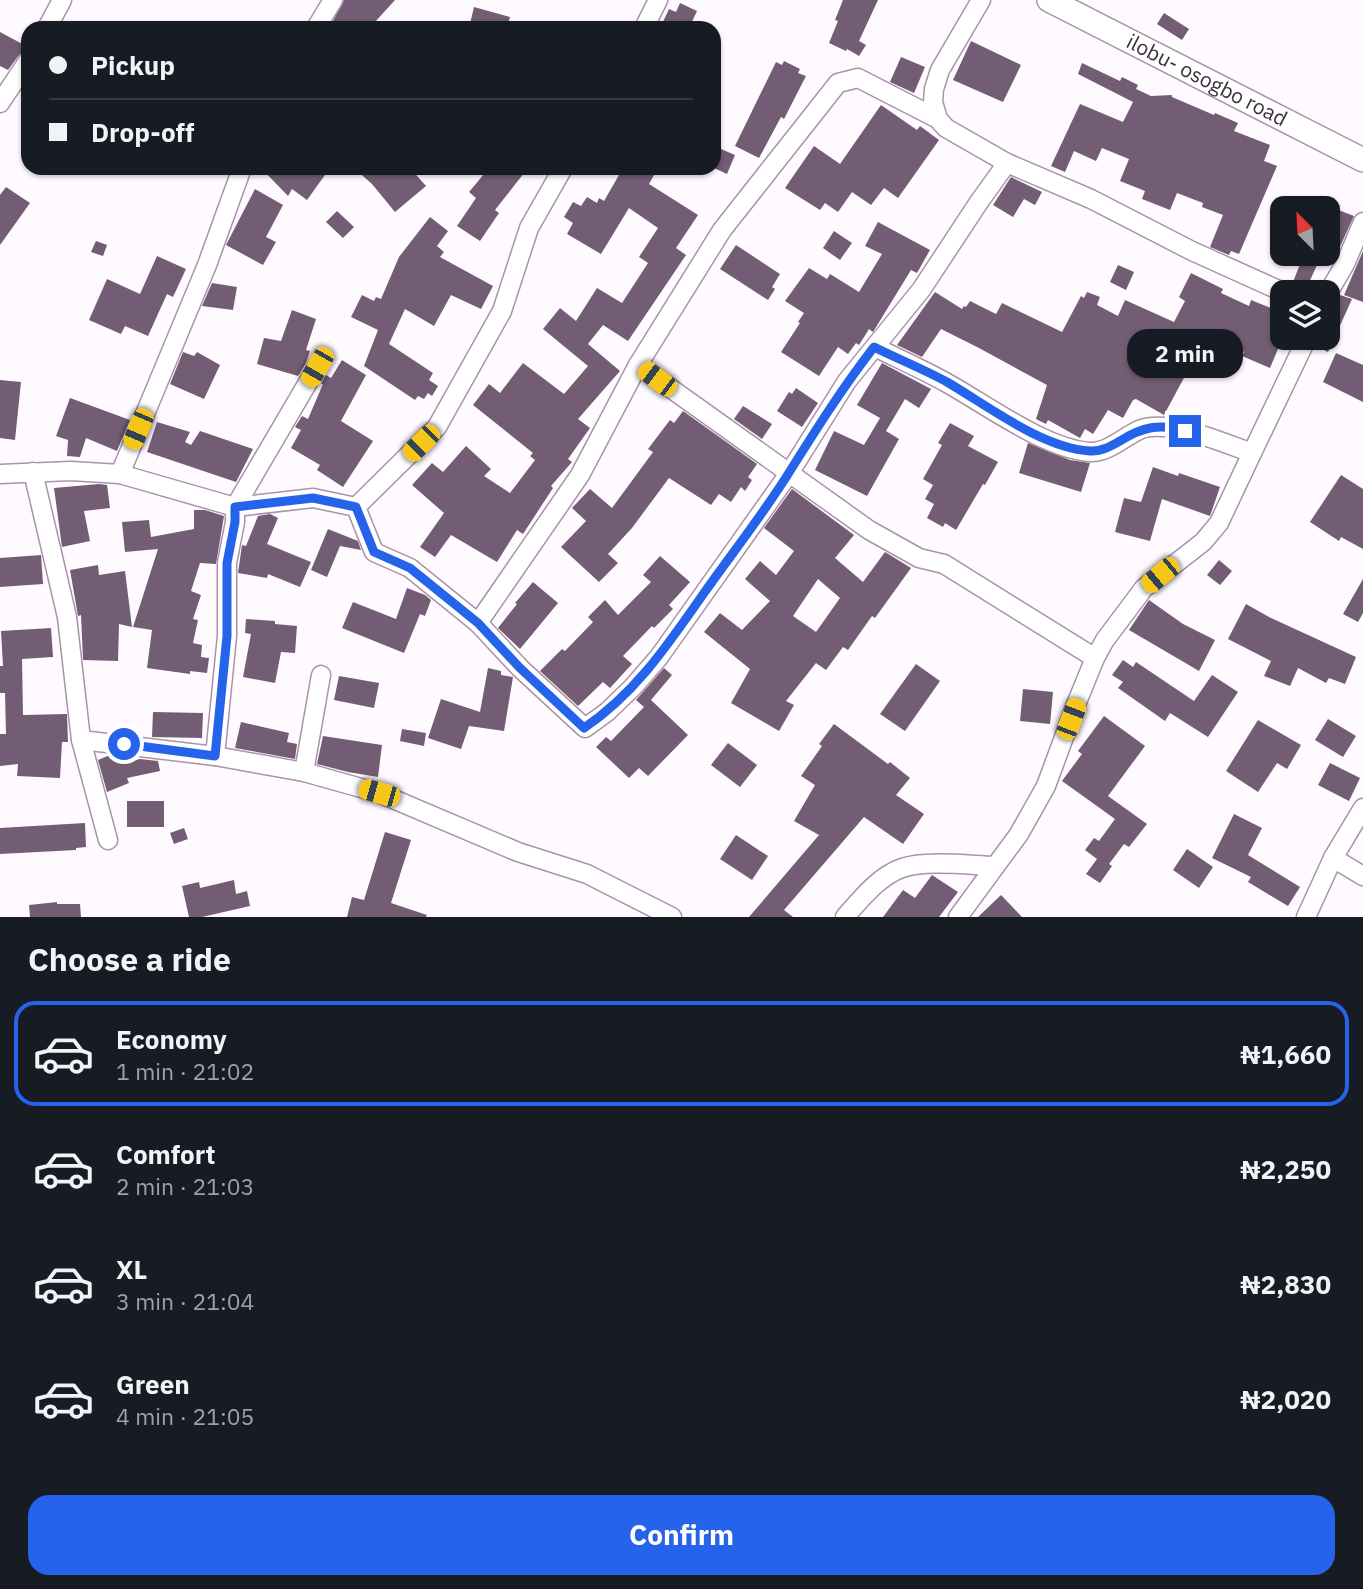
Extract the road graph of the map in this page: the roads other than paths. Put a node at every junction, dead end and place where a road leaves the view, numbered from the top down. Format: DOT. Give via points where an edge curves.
graph roads {
  1 [pos="62,0"];
  2 [pos="333,0"];
  3 [pos="658,0"];
  4 [pos="981,0"];
  5 [pos="1049,0"];
  6 [pos="51,21"];
  7 [pos="320,21"];
  8 [pos="648,21"];
  9 [pos="21,72"];
  10 [pos="0,103"];
  11 [pos="938,118"];
  12 [pos="1363,160"];
  13 [pos="1007,163"];
  14 [pos="239,175"];
  15 [pos="559,175"];
  16 [pos="1363,222"];
  17 [pos="1336,280"];
  18 [pos="1270,286"];
  19 [pos="874,347"];
  20 [pos="1301,350"];
  21 [pos="638,365"];
  22 [pos="317,367"];
  23 [pos="1252,453"];
  24 [pos="33,472"];
  25 [pos="790,472"];
  26 [pos="0,474"];
  27 [pos="120,474"];
  28 [pos="235,507"];
  29 [pos="356,507"];
  30 [pos="478,623"];
  31 [pos="1095,658"];
  32 [pos="320,675"];
  33 [pos="81,740"];
  34 [pos="215,756"];
  35 [pos="304,772"];
  36 [pos="1363,808"];
  37 [pos="108,841"];
  38 [pos="1333,858"];
  39 [pos="994,866"];
  40 [pos="1363,876"];
  41 [pos="639,910"];
  42 [pos="672,917"];
  43 [pos="845,917"];
  44 [pos="958,917"];
  45 [pos="1306,917"];
  1 -- 6 [label="street"];
  2 -- 7 [label="street"];
  3 -- 8 [label="street"];
  4 -- 11 [label="street" via="940,70 933,102"];
  5 -- 12 [label="main road, ilobu- osogbo road"];
  9 -- 10 [label="street"];
  11 -- 13 [label="street" via="946,128"];
  11 -- 21 [label="street" via="858,78 838,83 722,230"];
  13 -- 18 [label="street"];
  13 -- 19 [label="street" via="921,290"];
  14 -- 27 [label="street"];
  15 -- 29 [label="street" via="529,228 502,311 437,427"];
  16 -- 17 [label="street"];
  19 -- 23 [label="street" via="1067,446 1091,452 1142,429 1171,426"];
  19 -- 25 [label="street"];
  20 -- 23 [label="street"];
  21 -- 25 [label="street"];
  21 -- 30 [label="street" via="580,475"];
  22 -- 28 [label="street"];
  23 -- 31 [label="street" via="1219,523 1203,542 1144,588"];
  24 -- 26 [label="street"];
  24 -- 27 [label="street"];
  24 -- 33 [label="street" via="67,617"];
  25 -- 30 [label="street" via="659,657 607,712 584,728"];
  25 -- 31 [label="street" via="869,530 919,558 943,564"];
  27 -- 28 [label="street"];
  28 -- 29 [label="street" via="313,498"];
  28 -- 34 [label="street"];
  29 -- 30 [label="street" via="374,552 410,568"];
  31 -- 39 [label="street" via="1046,786 1019,834"];
  32 -- 35 [label="street"];
  33 -- 34 [label="street"];
  33 -- 37 [label="street"];
  34 -- 35 [label="street"];
  35 -- 41 [label="street" via="379,793 518,852 587,874"];
  36 -- 38 [label="street"];
  38 -- 40 [label="street"];
  38 -- 45 [label="street"];
  39 -- 43 [label="street" via="902,868 885,877"];
  39 -- 44 [label="street"];
  41 -- 42 [label="street"];
}
